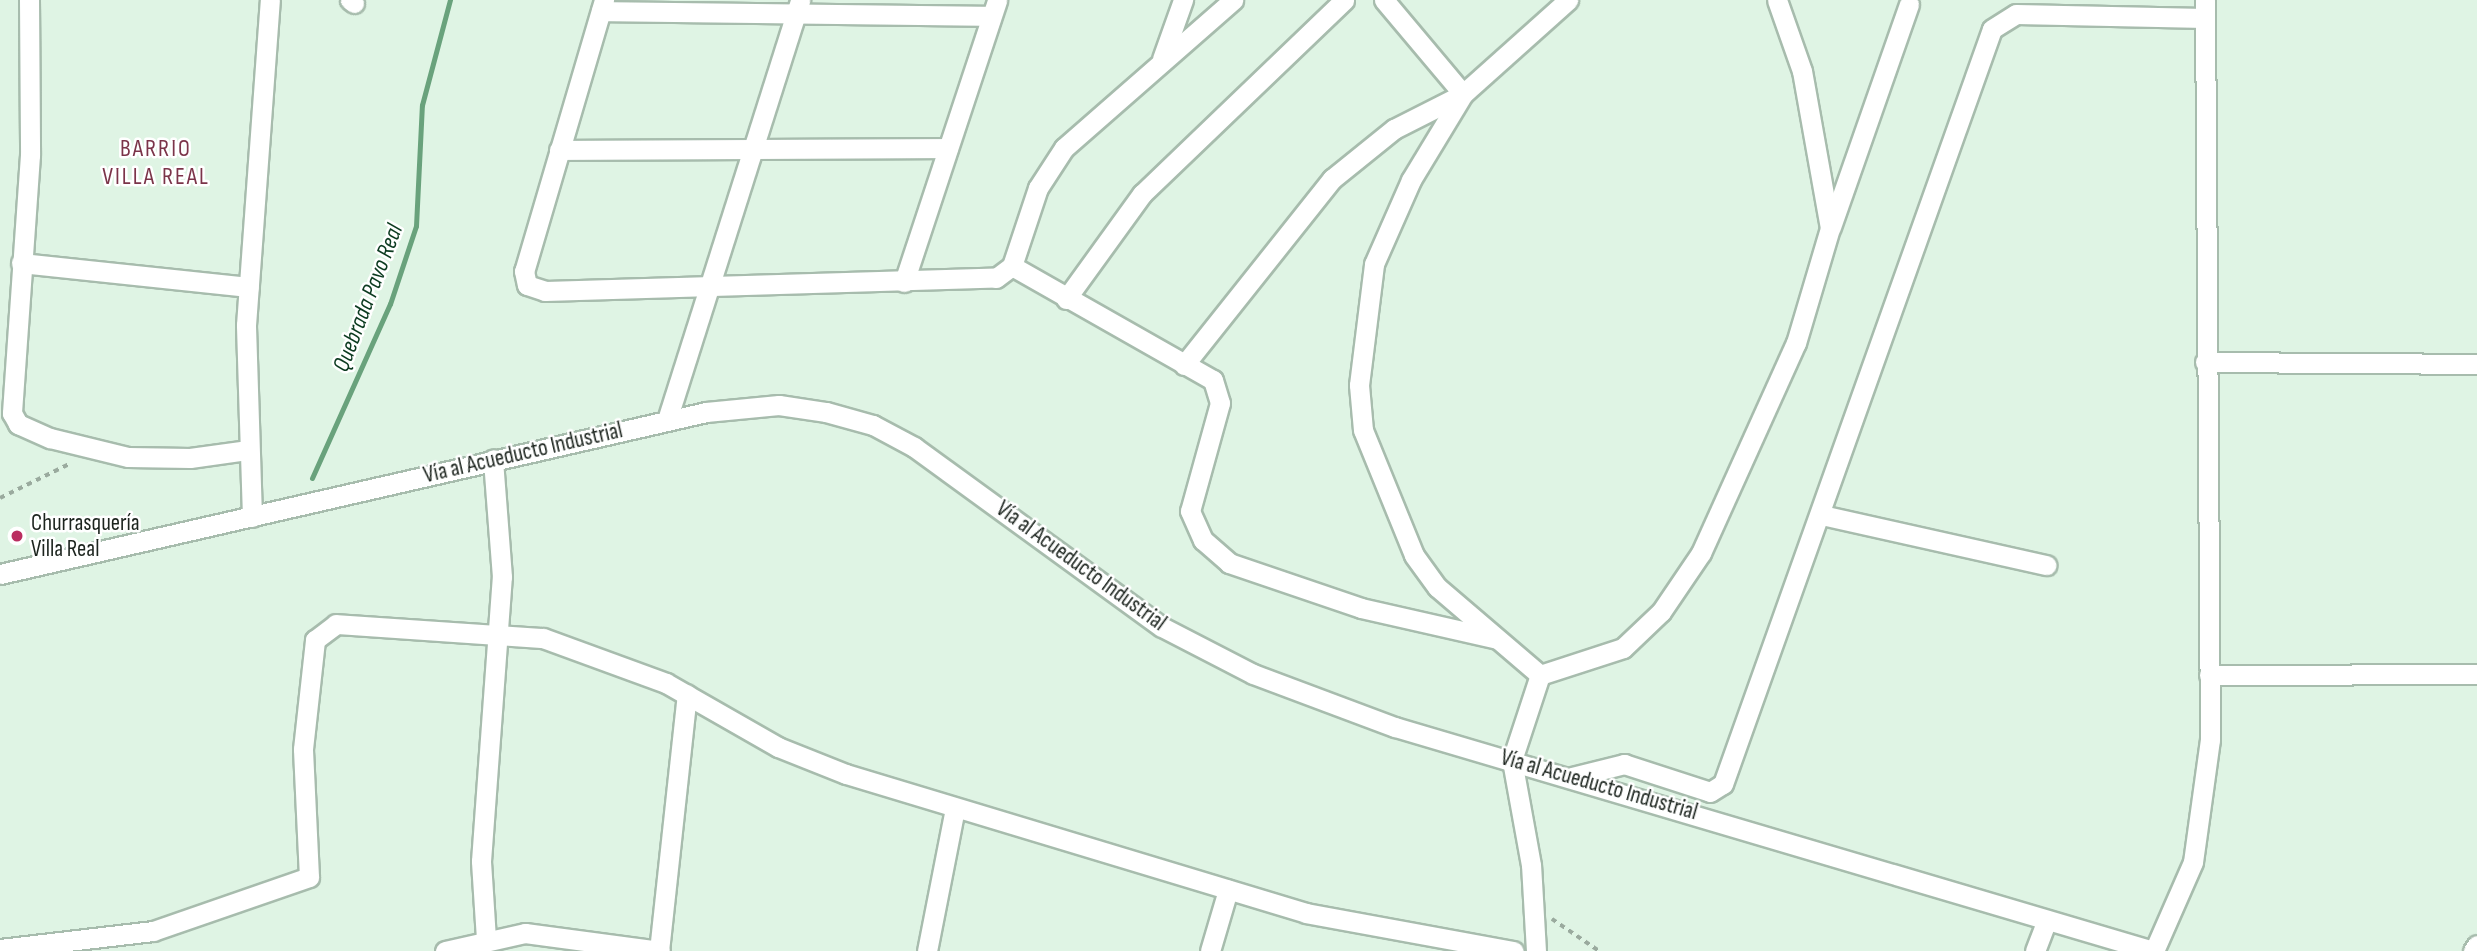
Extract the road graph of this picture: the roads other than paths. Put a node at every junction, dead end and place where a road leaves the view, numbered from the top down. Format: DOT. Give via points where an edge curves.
graph roads {
  1 [pos="29,0"];
  2 [pos="270,0"];
  3 [pos="1183,0"];
  4 [pos="1233,0"];
  5 [pos="1344,0"];
  6 [pos="1384,0"];
  7 [pos="1568,0"];
  8 [pos="1777,0"];
  9 [pos="1909,4"];
  10 [pos="603,6"];
  11 [pos="798,6"];
  12 [pos="994,8"];
  13 [pos="2205,9"];
  14 [pos="1161,60"];
  15 [pos="1463,94"];
  16 [pos="753,148"];
  17 [pos="948,148"];
  18 [pos="559,150"];
  19 [pos="1830,228"];
  20 [pos="21,263"];
  21 [pos="1012,266"];
  22 [pos="904,282"];
  23 [pos="249,286"];
  24 [pos="708,289"];
  25 [pos="1066,299"];
  26 [pos="2205,362"];
  27 [pos="2477,364"];
  28 [pos="1184,365"];
  29 [pos="667,420"];
  30 [pos="248,450"];
  31 [pos="493,459"];
  32 [pos="1822,514"];
  33 [pos="252,517"];
  34 [pos="2046,565"];
  35 [pos="0,574"];
  36 [pos="498,631"];
  37 [pos="1502,640"];
  38 [pos="2477,674"];
  39 [pos="1540,675"];
  40 [pos="2209,675"];
  41 [pos="687,695"];
  42 [pos="1512,760"];
  43 [pos="1572,777"];
  44 [pos="955,807"];
  45 [pos="1228,890"];
  46 [pos="2048,920"];
  47 [pos="486,939"];
  48 [pos="2477,945"];
  49 [pos="85,947"];
  50 [pos="0,949"];
  51 [pos="445,951"];
  52 [pos="659,951"];
  53 [pos="927,951"];
  54 [pos="1210,951"];
  55 [pos="1514,951"];
  56 [pos="1536,951"];
  57 [pos="2035,951"];
  58 [pos="2154,951"];
  59 [pos="2473,951"];
  1 -- 20 [label="street" via="32,103"];
  2 -- 23 [label="street"];
  3 -- 14 [label="street"];
  4 -- 14 [label="street"];
  5 -- 25 [label="street" via="1142,194"];
  6 -- 15 [label="street"];
  7 -- 15 [label="street"];
  8 -- 19 [label="street" via="1802,71"];
  9 -- 19 [label="street"];
  10 -- 11 [label="street"];
  10 -- 18 [label="street"];
  11 -- 12 [label="street"];
  11 -- 16 [label="street"];
  12 -- 17 [label="street"];
  13 -- 26 [label="street"];
  13 -- 32 [label="street" via="2016,14 1992,29"];
  14 -- 21 [label="street" via="1052,164"];
  15 -- 28 [label="street" via="1394,129 1332,178"];
  15 -- 37 [label="street" via="1411,180 1374,264 1359,385 1363,430 1414,555 1437,587"];
  16 -- 17 [label="street"];
  16 -- 18 [label="street"];
  16 -- 24 [label="street"];
  17 -- 22 [label="street"];
  18 -- 24 [label="street" via="524,271 527,285 545,291"];
  19 -- 39 [label="street" via="1766,420 1701,553 1661,612 1623,648"];
  20 -- 23 [label="street"];
  20 -- 30 [label="street" via="12,413 29,430 95,451 155,459"];
  21 -- 22 [label="street" via="984,281"];
  21 -- 25 [label="street"];
  22 -- 24 [label="street"];
  23 -- 30 [label="street"];
  24 -- 29 [label="street"];
  25 -- 28 [label="street"];
  26 -- 27 [label="street"];
  26 -- 40 [label="street"];
  28 -- 37 [label="street" via="1219,389 1191,511 1203,540 1229,563 1361,608"];
  29 -- 31 [label="street, Vía al Acueducto Industrial"];
  29 -- 42 [label="street, Vía al Acueducto Industrial" via="779,405 873,425 940,463 1185,641 1306,695"];
  30 -- 33 [label="street"];
  31 -- 33 [label="street, Vía al Acueducto Industrial"];
  31 -- 36 [label="street" via="502,577"];
  32 -- 34 [label="street"];
  32 -- 43 [label="street" via="1718,790 1624,764"];
  33 -- 35 [label="street, Vía al Acueducto Industrial"];
  36 -- 41 [label="street" via="554,641"];
  36 -- 47 [label="street" via="481,861"];
  36 -- 49 [label="street" via="327,625 315,640 303,749 309,877 153,931"];
  37 -- 39 [label="street"];
  38 -- 40 [label="street"];
  39 -- 42 [label="street"];
  40 -- 58 [label="street" via="2207,778 2193,862"];
  41 -- 44 [label="street" via="778,747"];
  41 -- 52 [label="street"];
  42 -- 43 [label="street, Vía al Acueducto Industrial"];
  42 -- 56 [label="street" via="1536,915"];
  43 -- 46 [label="street, Vía al Acueducto Industrial"];
  44 -- 45 [label="street"];
  44 -- 53 [label="street"];
  45 -- 54 [label="street"];
  45 -- 55 [label="street" via="1369,927"];
  46 -- 57 [label="street"];
  46 -- 58 [label="street, Vía al Acueducto Industrial"];
  47 -- 51 [label="street"];
  47 -- 52 [label="street" via="547,933"];
  48 -- 59 [label="street"];
  49 -- 50 [label="street"];
}
